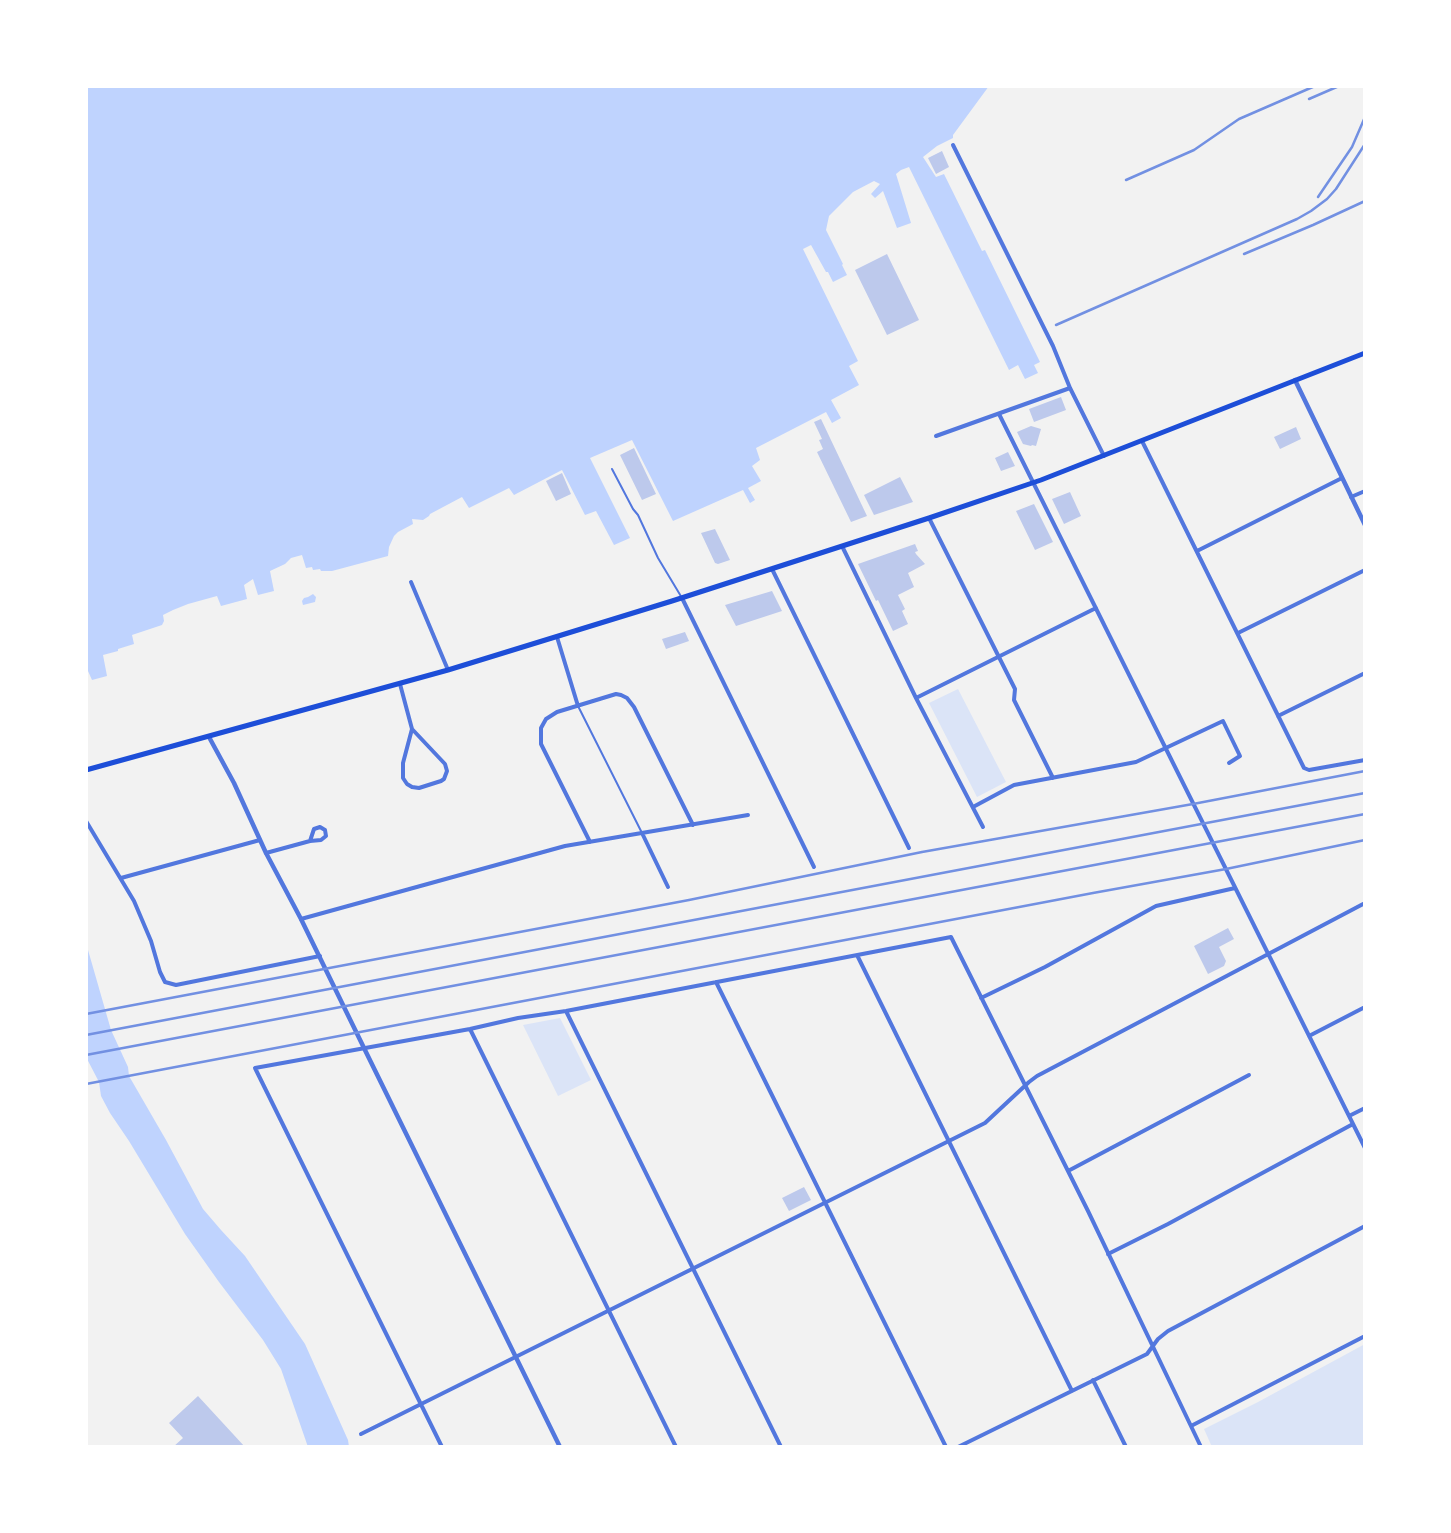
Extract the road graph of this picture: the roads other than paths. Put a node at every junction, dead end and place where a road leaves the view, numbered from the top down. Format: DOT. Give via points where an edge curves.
graph roads {
  1 [pos="953,145"];
  2 [pos="1365,353"];
  3 [pos="1295,380"];
  4 [pos="1070,388"];
  5 [pos="999,414"];
  6 [pos="936,436"];
  7 [pos="1142,440"];
  8 [pos="1104,456"];
  9 [pos="612,468"];
  10 [pos="1342,478"];
  11 [pos="1033,483"];
  12 [pos="1365,491"];
  13 [pos="1351,497"];
  14 [pos="929,518"];
  15 [pos="1365,525"];
  16 [pos="842,546"];
  17 [pos="1196,551"];
  18 [pos="772,569"];
  19 [pos="1365,570"];
  20 [pos="411,582"];
  21 [pos="682,598"];
  22 [pos="1096,608"];
  23 [pos="1238,633"];
  24 [pos="557,637"];
  25 [pos="998,657"];
  26 [pos="448,670"];
  27 [pos="1365,673"];
  28 [pos="400,684"];
  29 [pos="916,698"];
  30 [pos="578,706"];
  31 [pos="1278,716"];
  32 [pos="412,729"];
  33 [pos="209,737"];
  34 [pos="1165,748"];
  35 [pos="1365,760"];
  36 [pos="1229,763"];
  37 [pos="86,770"];
  38 [pos="1052,778"];
  39 [pos="973,807"];
  40 [pos="748,816"];
  41 [pos="86,822"];
  42 [pos="694,825"];
  43 [pos="983,827"];
  44 [pos="642,833"];
  45 [pos="260,840"];
  46 [pos="310,841"];
  47 [pos="590,842"];
  48 [pos="908,848"];
  49 [pos="266,853"];
  50 [pos="814,867"];
  51 [pos="121,878"];
  52 [pos="668,887"];
  53 [pos="1235,888"];
  54 [pos="1365,903"];
  55 [pos="301,919"];
  56 [pos="1268,953"];
  57 [pos="857,955"];
  58 [pos="320,956"];
  59 [pos="716,982"];
  60 [pos="981,998"];
  61 [pos="1365,1007"];
  62 [pos="566,1011"];
  63 [pos="470,1029"];
  64 [pos="1309,1036"];
  65 [pos="364,1048"];
  66 [pos="1249,1075"];
  67 [pos="1025,1086"];
  68 [pos="1365,1108"];
  69 [pos="1349,1116"];
  70 [pos="1353,1124"];
  71 [pos="949,1141"];
  72 [pos="1365,1148"];
  73 [pos="1068,1171"];
  74 [pos="826,1202"];
  75 [pos="1365,1226"];
  76 [pos="1108,1254"];
  77 [pos="693,1268"];
  78 [pos="609,1310"];
  79 [pos="1365,1336"];
  80 [pos="1152,1347"];
  81 [pos="516,1357"];
  82 [pos="1093,1380"];
  83 [pos="1072,1390"];
  84 [pos="421,1405"];
  85 [pos="1191,1426"];
  86 [pos="361,1434"];
  87 [pos="442,1447"];
  88 [pos="560,1447"];
  89 [pos="676,1447"];
  90 [pos="781,1447"];
  91 [pos="946,1447"];
  92 [pos="958,1447"];
  93 [pos="1126,1447"];
  94 [pos="1201,1447"];
  1 -- 4 [label="street" via="1053,346"];
  2 -- 3 [label="main road"];
  3 -- 7 [label="main road"];
  3 -- 10 [label="street"];
  4 -- 5 [label="street"];
  4 -- 8 [label="street"];
  5 -- 6 [label="street"];
  5 -- 11 [label="street"];
  7 -- 8 [label="main road"];
  7 -- 17 [label="street"];
  8 -- 11 [label="main road"];
  9 -- 21 [label="lane"];
  10 -- 13 [label="street"];
  10 -- 17 [label="street"];
  11 -- 14 [label="main road"];
  11 -- 22 [label="street"];
  12 -- 13 [label="street"];
  13 -- 15 [label="street"];
  14 -- 16 [label="main road"];
  14 -- 25 [label="street"];
  16 -- 18 [label="main road"];
  16 -- 29 [label="street"];
  17 -- 23 [label="street"];
  18 -- 21 [label="main road"];
  18 -- 48 [label="street"];
  19 -- 23 [label="street"];
  20 -- 26 [label="street"];
  21 -- 24 [label="main road"];
  21 -- 50 [label="street"];
  22 -- 25 [label="street"];
  22 -- 34 [label="street"];
  23 -- 31 [label="street"];
  24 -- 26 [label="main road"];
  24 -- 30 [label="street"];
  25 -- 29 [label="street"];
  25 -- 38 [label="street" via="1015,689 1014,700"];
  26 -- 28 [label="main road"];
  27 -- 31 [label="street"];
  28 -- 32 [label="street"];
  28 -- 33 [label="main road"];
  29 -- 39 [label="street"];
  30 -- 42 [label="street" via="616,694 631,702"];
  30 -- 44 [label="lane"];
  30 -- 47 [label="street" via="546,718 540,740"];
  31 -- 35 [label="street" via="1304,768 1309,770"];
  32 -- 32 [label="street" via="403,762 403,778 406,784 420,788 441,781 447,772 445,764"];
  33 -- 37 [label="main road"];
  33 -- 45 [label="street"];
  34 -- 36 [label="street" via="1223,721 1240,756"];
  34 -- 38 [label="street" via="1136,762"];
  34 -- 53 [label="street"];
  38 -- 39 [label="street" via="1014,785"];
  39 -- 43 [label="street"];
  40 -- 42 [label="street"];
  41 -- 51 [label="street"];
  42 -- 44 [label="street"];
  44 -- 47 [label="street"];
  44 -- 52 [label="street"];
  45 -- 49 [label="street"];
  45 -- 51 [label="street"];
  46 -- 46 [label="street" via="325,838 323,828 314,829"];
  46 -- 49 [label="street"];
  47 -- 55 [label="street" via="565,846"];
  49 -- 55 [label="street"];
  51 -- 58 [label="street" via="147,931 165,982 176,985"];
  53 -- 56 [label="street"];
  53 -- 60 [label="street" via="1156,906"];
  54 -- 56 [label="street"];
  55 -- 58 [label="street"];
  56 -- 64 [label="street"];
  56 -- 67 [label="street" via="1037,1076"];
  57 -- 59 [label="street"];
  57 -- 60 [label="street" via="951,937"];
  57 -- 71 [label="street"];
  58 -- 65 [label="street"];
  59 -- 62 [label="street"];
  59 -- 74 [label="street"];
  60 -- 67 [label="street"];
  61 -- 64 [label="street"];
  62 -- 63 [label="street"];
  62 -- 77 [label="street"];
  63 -- 65 [label="street"];
  63 -- 78 [label="street"];
  64 -- 69 [label="street"];
  65 -- 81 [label="street"];
  65 -- 84 [label="street" via="255,1068"];
  66 -- 73 [label="street"];
  67 -- 71 [label="street" via="985,1124"];
  67 -- 73 [label="street"];
  68 -- 69 [label="street"];
  69 -- 70 [label="street"];
  70 -- 72 [label="street"];
  70 -- 76 [label="street"];
  71 -- 74 [label="street"];
  71 -- 83 [label="street"];
  73 -- 76 [label="street"];
  74 -- 77 [label="street"];
  74 -- 91 [label="street"];
  75 -- 80 [label="street" via="1168,1331"];
  76 -- 80 [label="street"];
  77 -- 78 [label="street"];
  77 -- 90 [label="street"];
  78 -- 81 [label="street"];
  78 -- 89 [label="street"];
  79 -- 85 [label="street"];
  80 -- 82 [label="street" via="1147,1354"];
  80 -- 85 [label="street"];
  81 -- 84 [label="street"];
  81 -- 88 [label="street"];
  82 -- 83 [label="street"];
  82 -- 93 [label="street"];
  83 -- 92 [label="street"];
  84 -- 86 [label="street"];
  84 -- 87 [label="street"];
  85 -- 94 [label="street"];
}
